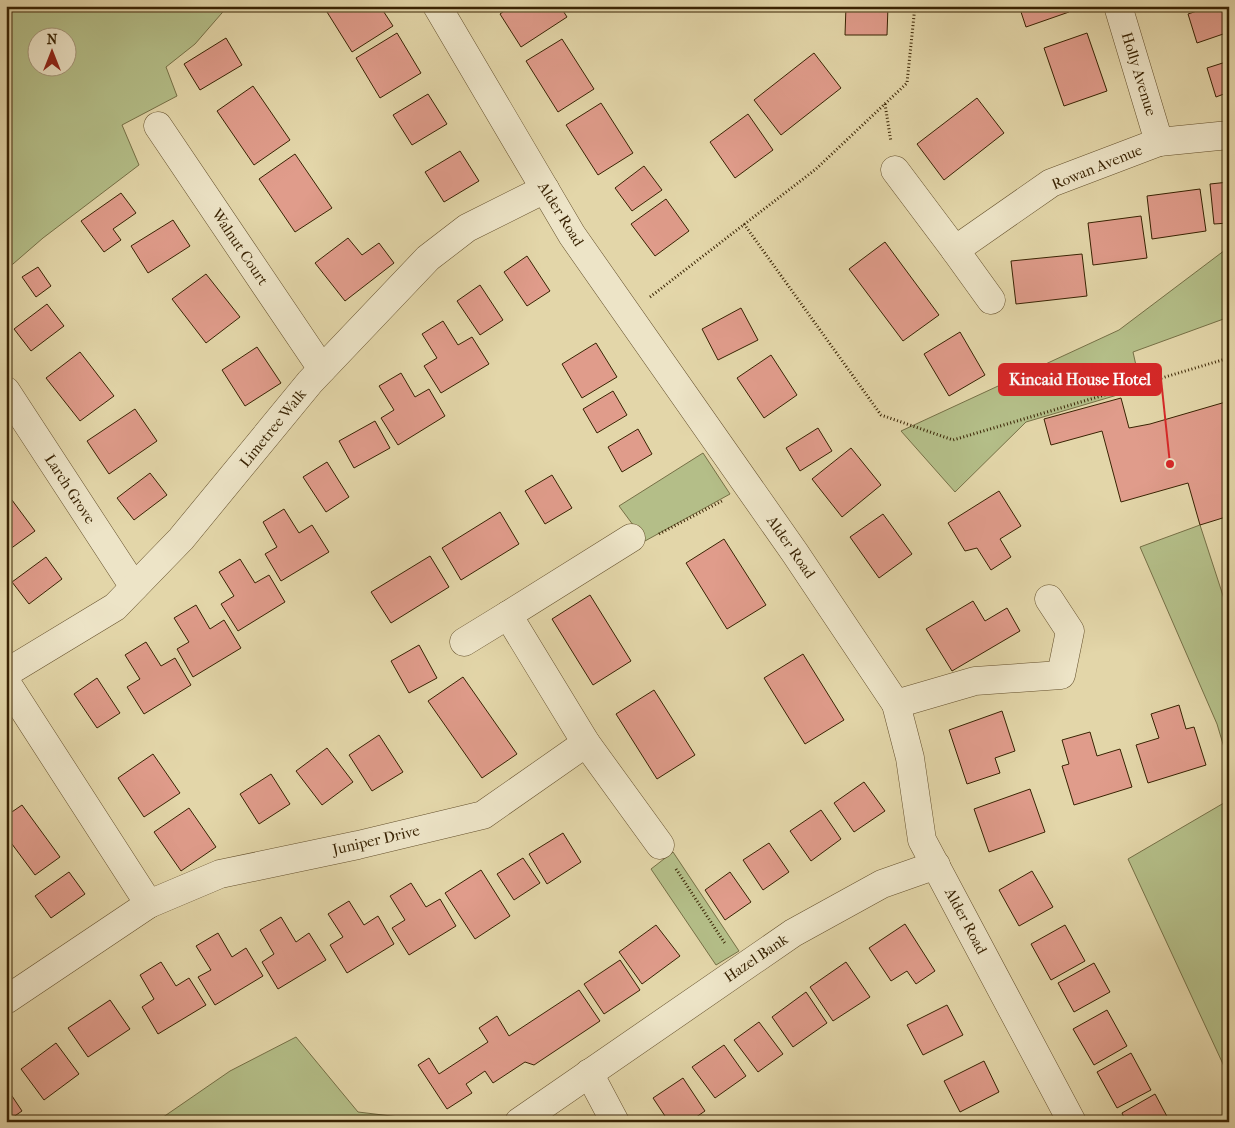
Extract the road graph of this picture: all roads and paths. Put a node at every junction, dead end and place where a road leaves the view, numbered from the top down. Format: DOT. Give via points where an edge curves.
graph roads {
  1 [pos="436,6"];
  2 [pos="915,6"];
  3 [pos="1118,6"];
  4 [pos="885,103"];
  5 [pos="158,126"];
  6 [pos="1229,135"];
  7 [pos="1159,142"];
  8 [pos="895,170"];
  9 [pos="545,189"];
  10 [pos="744,224"];
  11 [pos="955,250"];
  12 [pos="990,300"];
  13 [pos="628,314"];
  14 [pos="1229,358"];
  15 [pos="322,369"];
  16 [pos="6,391"];
  17 [pos="749,486"];
  18 [pos="631,538"];
  19 [pos="134,587"];
  20 [pos="1049,599"];
  21 [pos="508,615"];
  22 [pos="464,642"];
  23 [pos="6,673"];
  24 [pos="6,682"];
  25 [pos="896,704"];
  26 [pos="586,743"];
  27 [pos="660,845"];
  28 [pos="936,865"];
  29 [pos="149,904"];
  30 [pos="742,968"];
  31 [pos="6,1000"];
  32 [pos="589,1073"];
  33 [pos="519,1122"];
  34 [pos="615,1122"];
  35 [pos="1072,1122"];
  1 -- 9 [label="street, Alder Road"];
  2 -- 4 [label="path" via="907,83"];
  3 -- 7 [label="street, Holly Avenue"];
  4 -- 8 [label="path"];
  4 -- 10 [label="path" via="816,169"];
  5 -- 15 [label="street, Walnut Court"];
  6 -- 7 [label="street, Rowan Avenue"];
  7 -- 11 [label="street, Rowan Avenue" via="1051,183"];
  8 -- 11 [label="street"];
  9 -- 13 [label="street, Alder Road"];
  9 -- 15 [label="street, Limetree Walk" via="467,228 428,258"];
  10 -- 13 [label="path"];
  10 -- 14 [label="path" via="881,415 953,440"];
  11 -- 12 [label="street"];
  13 -- 17 [label="street, Alder Road"];
  15 -- 19 [label="street, Limetree Walk" via="181,539"];
  16 -- 19 [label="street, Larch Grove"];
  17 -- 18 [label="path" via="645,541"];
  17 -- 25 [label="street, Alder Road"];
  18 -- 21 [label="street"];
  19 -- 23 [label="street, Limetree Walk" via="115,607"];
  20 -- 25 [label="street" via="1070,630 1061,675 975,681"];
  21 -- 22 [label="street"];
  21 -- 26 [label="street"];
  24 -- 29 [label="street"];
  25 -- 28 [label="street, Alder Road" via="910,758 922,840"];
  26 -- 27 [label="street"];
  26 -- 29 [label="street, Juniper Drive" via="483,815 220,874"];
  27 -- 30 [label="path"];
  28 -- 30 [label="street, Hazel Bank" via="882,884 794,933"];
  28 -- 35 [label="street, Alder Road"];
  29 -- 31 [label="street, Juniper Drive"];
  30 -- 32 [label="street, Hazel Bank"];
  32 -- 33 [label="street, Hazel Bank"];
  32 -- 34 [label="street"];
}
